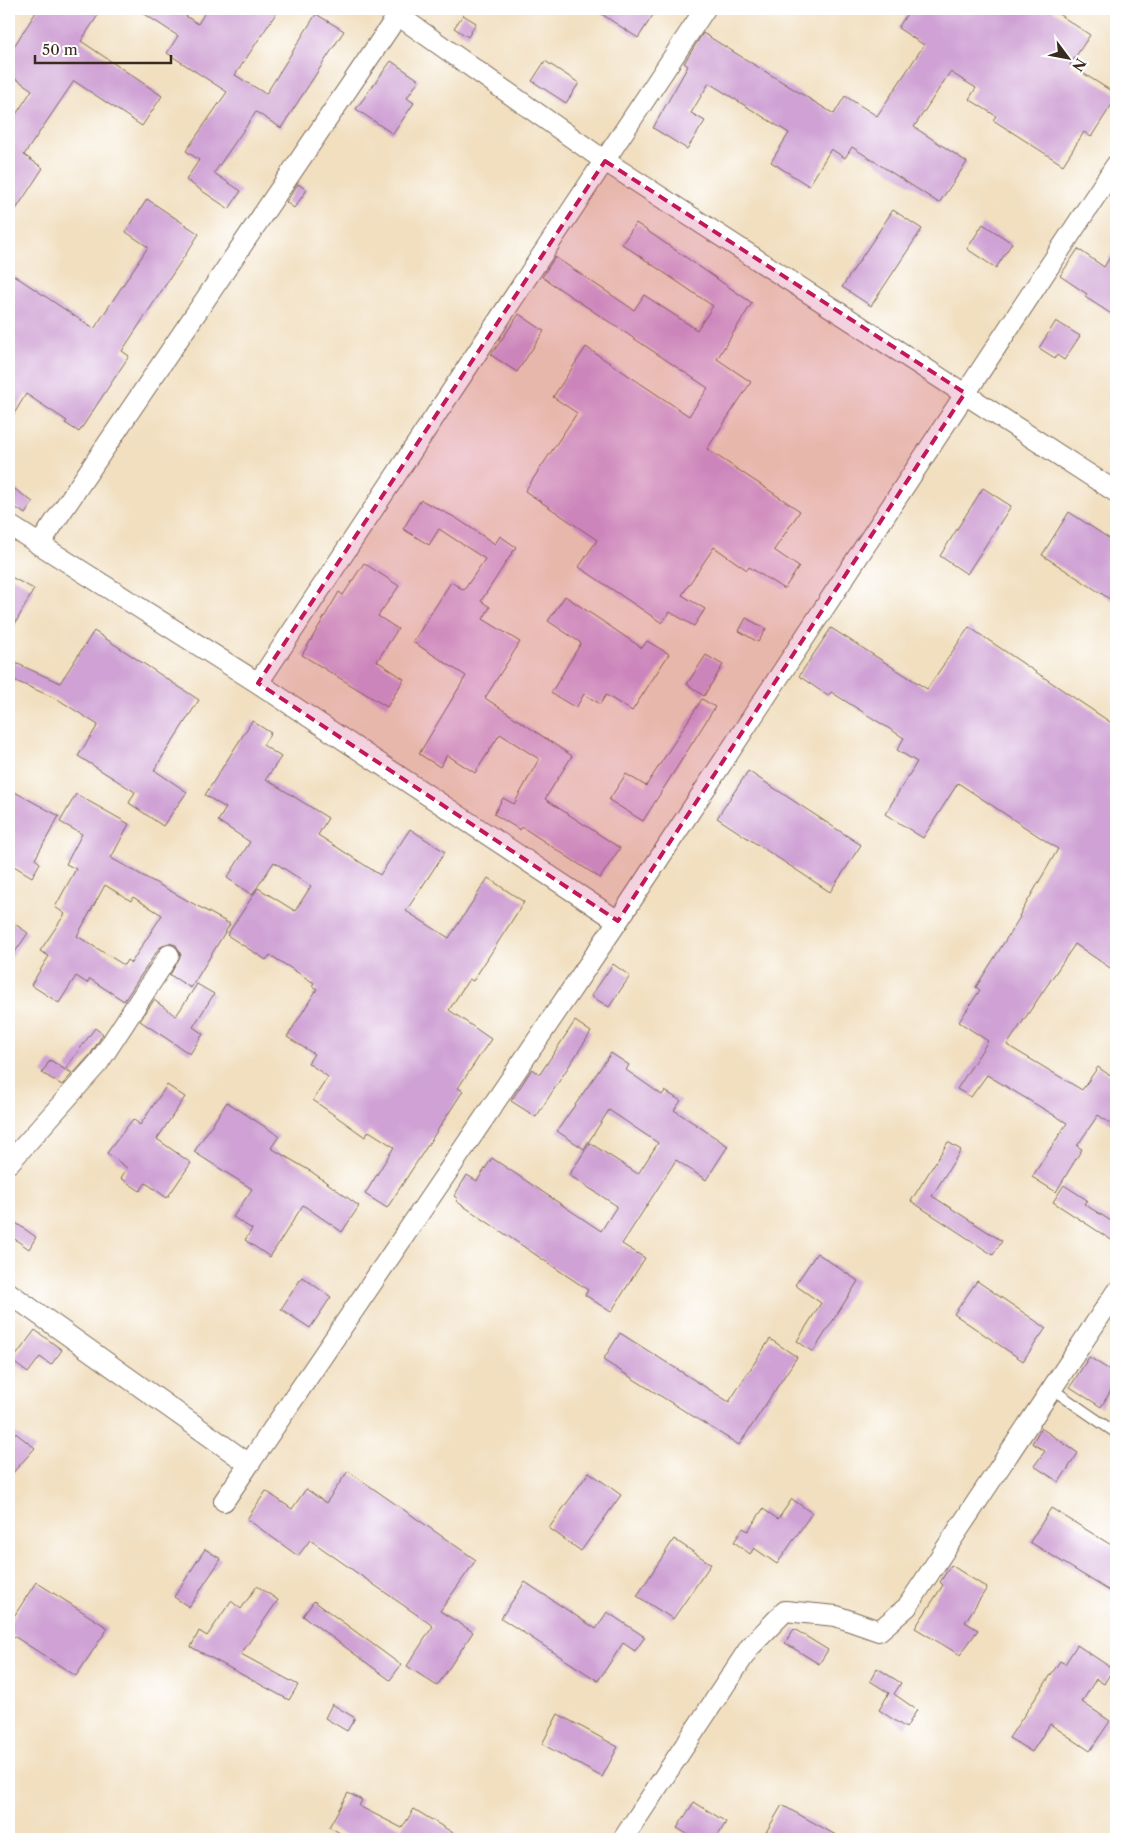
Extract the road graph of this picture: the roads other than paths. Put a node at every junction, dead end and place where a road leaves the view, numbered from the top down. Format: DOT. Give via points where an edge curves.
graph roads {
  1 [pos="705,9"];
  2 [pos="397,11"];
  3 [pos="606,161"];
  4 [pos="1116,166"];
  5 [pos="965,393"];
  6 [pos="1116,492"];
  7 [pos="9,525"];
  8 [pos="39,545"];
  9 [pos="258,683"];
  10 [pos="618,920"];
  11 [pos="168,955"];
  12 [pos="9,1163"];
  13 [pos="1116,1292"];
  14 [pos="9,1293"];
  15 [pos="1052,1389"];
  16 [pos="1116,1433"];
  17 [pos="249,1464"];
  18 [pos="224,1500"];
  19 [pos="623,1839"];
  1 -- 3 [label="street"];
  2 -- 3 [label="street"];
  2 -- 8 [label="street"];
  3 -- 5 [label="street"];
  3 -- 9 [label="street"];
  4 -- 5 [label="street"];
  5 -- 6 [label="street"];
  5 -- 10 [label="street"];
  7 -- 8 [label="street"];
  8 -- 9 [label="street"];
  9 -- 10 [label="street"];
  10 -- 17 [label="street"];
  11 -- 12 [label="street" via="99,1062"];
  13 -- 15 [label="street"];
  14 -- 17 [label="street"];
  15 -- 16 [label="lane"];
  15 -- 19 [label="street" via="907,1607 879,1631 836,1616 785,1612 750,1647"];
  17 -- 18 [label="street"];
}
